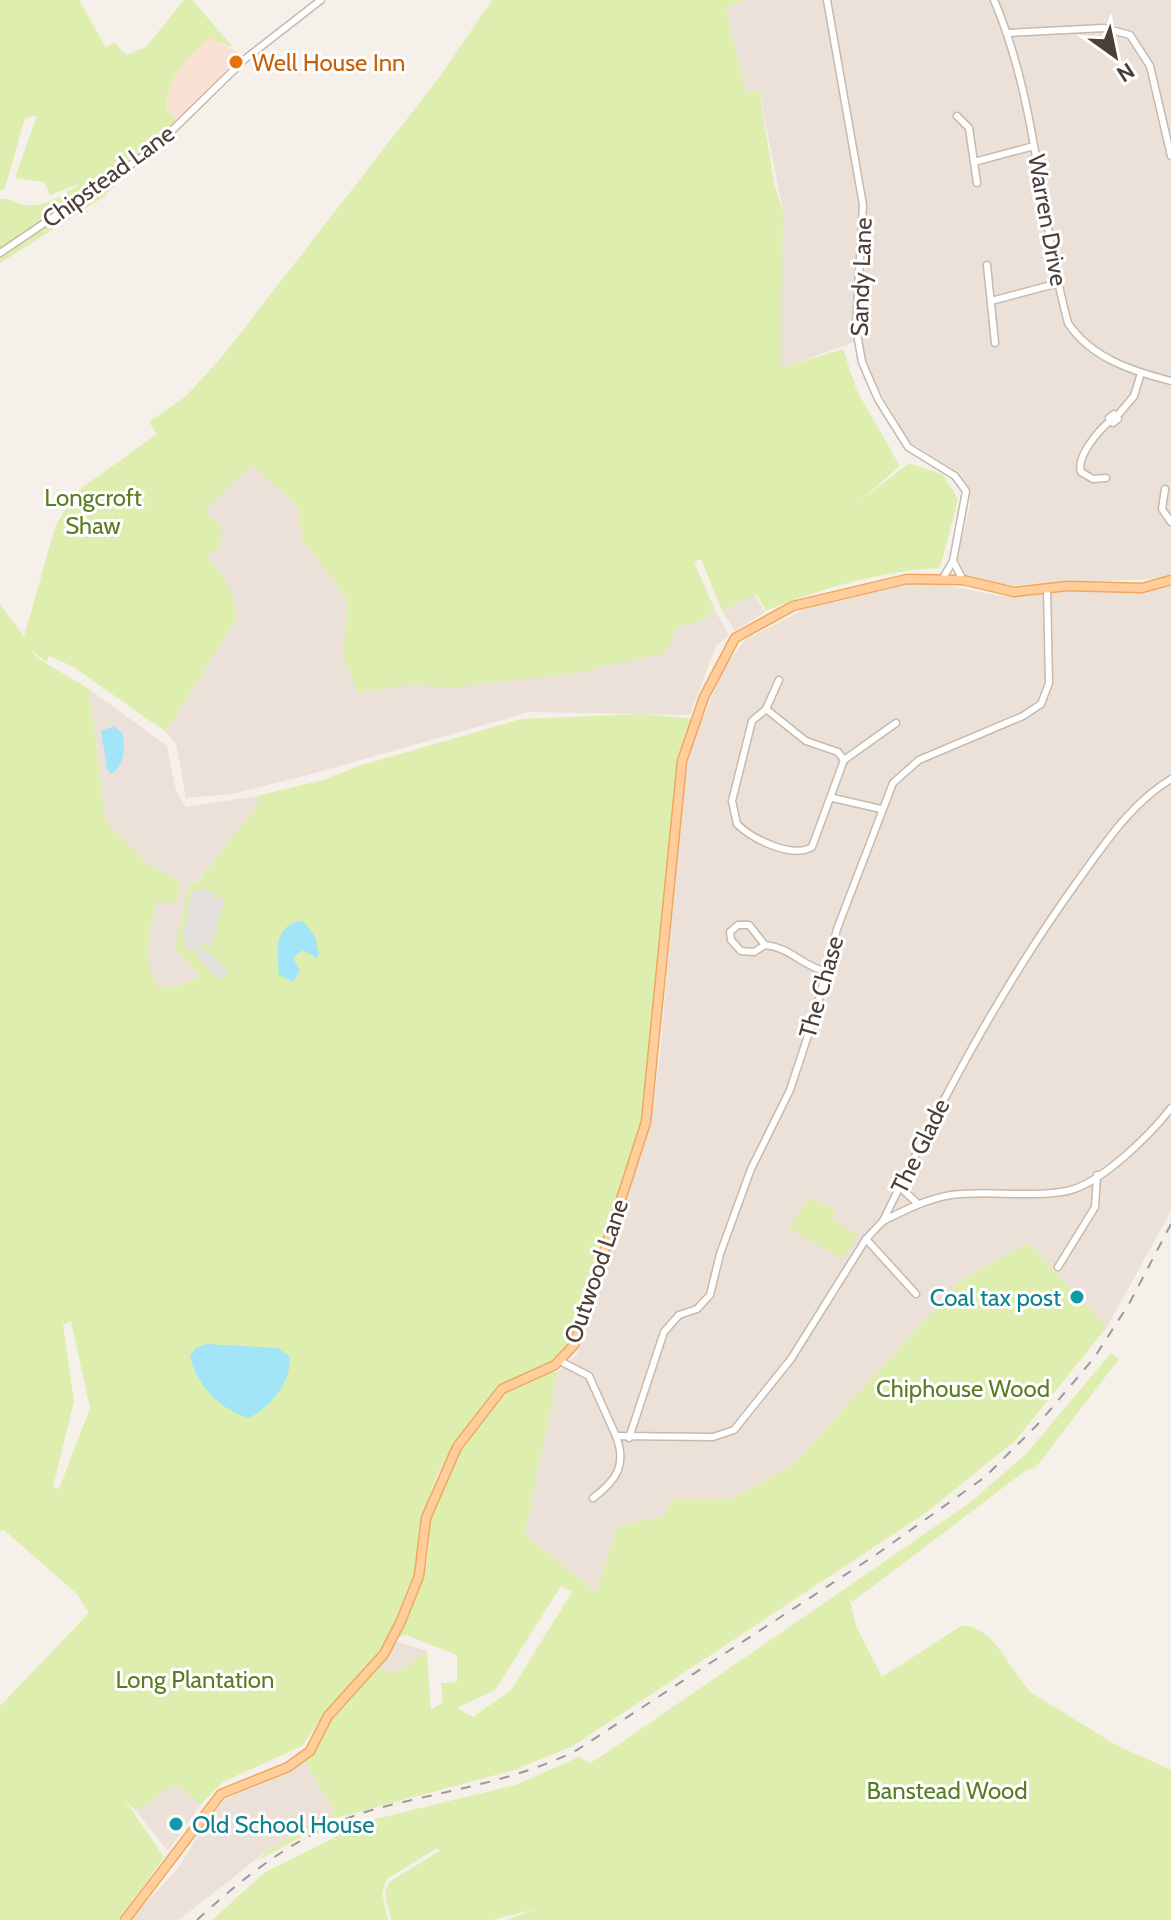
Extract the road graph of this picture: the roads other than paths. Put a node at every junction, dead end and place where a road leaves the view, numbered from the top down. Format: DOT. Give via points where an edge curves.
graph roads {
  1 [pos="321,0"];
  2 [pos="827,0"];
  3 [pos="994,0"];
  4 [pos="1008,33"];
  5 [pos="957,116"];
  6 [pos="1171,122"];
  7 [pos="1163,124"];
  8 [pos="1034,146"];
  9 [pos="1171,156"];
  10 [pos="974,162"];
  11 [pos="977,183"];
  12 [pos="0,253"];
  13 [pos="987,265"];
  14 [pos="1059,283"];
  15 [pos="991,301"];
  16 [pos="995,343"];
  17 [pos="1141,373"];
  18 [pos="1171,381"];
  19 [pos="1106,478"];
  20 [pos="1165,489"];
  21 [pos="1171,522"];
  22 [pos="953,561"];
  23 [pos="943,578"];
  24 [pos="963,580"];
  25 [pos="1171,580"];
  26 [pos="1047,589"];
  27 [pos="779,680"];
  28 [pos="766,709"];
  29 [pos="896,723"];
  30 [pos="844,760"];
  31 [pos="1171,779"];
  32 [pos="833,798"];
  33 [pos="881,809"];
  34 [pos="765,945"];
  35 [pos="825,971"];
  36 [pos="1171,1108"];
  37 [pos="1097,1175"];
  38 [pos="900,1187"];
  39 [pos="918,1204"];
  40 [pos="883,1221"];
  41 [pos="866,1239"];
  42 [pos="1058,1267"];
  43 [pos="916,1294"];
  44 [pos="560,1361"];
  45 [pos="616,1436"];
  46 [pos="629,1438"];
  47 [pos="593,1498"];
  48 [pos="125,1920"];
  1 -- 12 [label="street, Chipstead Lane" via="245,59 151,151"];
  2 -- 22 [label="street, Sandy Lane" via="863,205 856,341 869,381 908,447 955,476 966,491"];
  3 -- 4 [label="street, Warren Drive"];
  4 -- 7 [label="street" via="1104,28 1130,35 1150,66"];
  4 -- 8 [label="street, Warren Drive"];
  5 -- 10 [label="street" via="969,128"];
  6 -- 7 [label="street"];
  7 -- 9 [label="street"];
  8 -- 10 [label="street"];
  8 -- 14 [label="street, Warren Drive"];
  10 -- 11 [label="street"];
  13 -- 15 [label="street"];
  14 -- 15 [label="street"];
  14 -- 17 [label="street, Warren Drive" via="1068,323 1078,338"];
  15 -- 16 [label="street"];
  17 -- 18 [label="street, Warren Drive"];
  17 -- 19 [label="street" via="1134,396 1117,416 1111,415 1082,453 1081,472"];
  20 -- 21 [label="street" via="1162,509"];
  22 -- 23 [label="street, Sandy Lane"];
  22 -- 24 [label="street"];
  23 -- 24 [label="main road, Outwood Lane"];
  23 -- 44 [label="main road, Outwood Lane" via="886,583 767,618 735,638 704,697 685,747 646,1122 574,1345"];
  24 -- 26 [label="main road, Outwood Lane" via="1014,592"];
  25 -- 26 [label="main road, Outwood Lane" via="1142,588"];
  26 -- 33 [label="street, The Chase" via="1049,683 1041,704 912,764 893,783"];
  27 -- 28 [label="street"];
  28 -- 30 [label="street" via="806,741 838,752"];
  28 -- 32 [label="street" via="750,727 732,801 737,824 759,839 808,850"];
  29 -- 30 [label="street"];
  30 -- 32 [label="street"];
  31 -- 38 [label="street, The Glade" via="1138,804 1025,958 975,1038"];
  32 -- 33 [label="street"];
  33 -- 35 [label="street, The Chase"];
  34 -- 34 [label="street" via="749,925 730,932 735,947 746,953"];
  34 -- 35 [label="street" via="788,949 805,964"];
  35 -- 46 [label="street, The Chase" via="790,1090 751,1169 710,1295 664,1332"];
  36 -- 37 [label="street" via="1151,1134"];
  37 -- 39 [label="street" via="1069,1191 954,1195"];
  37 -- 42 [label="street" via="1095,1207"];
  38 -- 39 [label="street"];
  38 -- 40 [label="street, The Glade"];
  39 -- 40 [label="street"];
  40 -- 41 [label="street, The Glade"];
  41 -- 43 [label="street"];
  41 -- 46 [label="street, The Glade" via="791,1359 734,1430 713,1437"];
  44 -- 45 [label="street" via="589,1376"];
  44 -- 48 [label="main road, Outwood Lane" via="502,1389 457,1447 426,1518 419,1576 401,1621 384,1654 328,1716 310,1751 288,1767 221,1794"];
  45 -- 46 [label="street, The Glade"];
  45 -- 47 [label="street" via="622,1451 620,1468 614,1481"];
}
